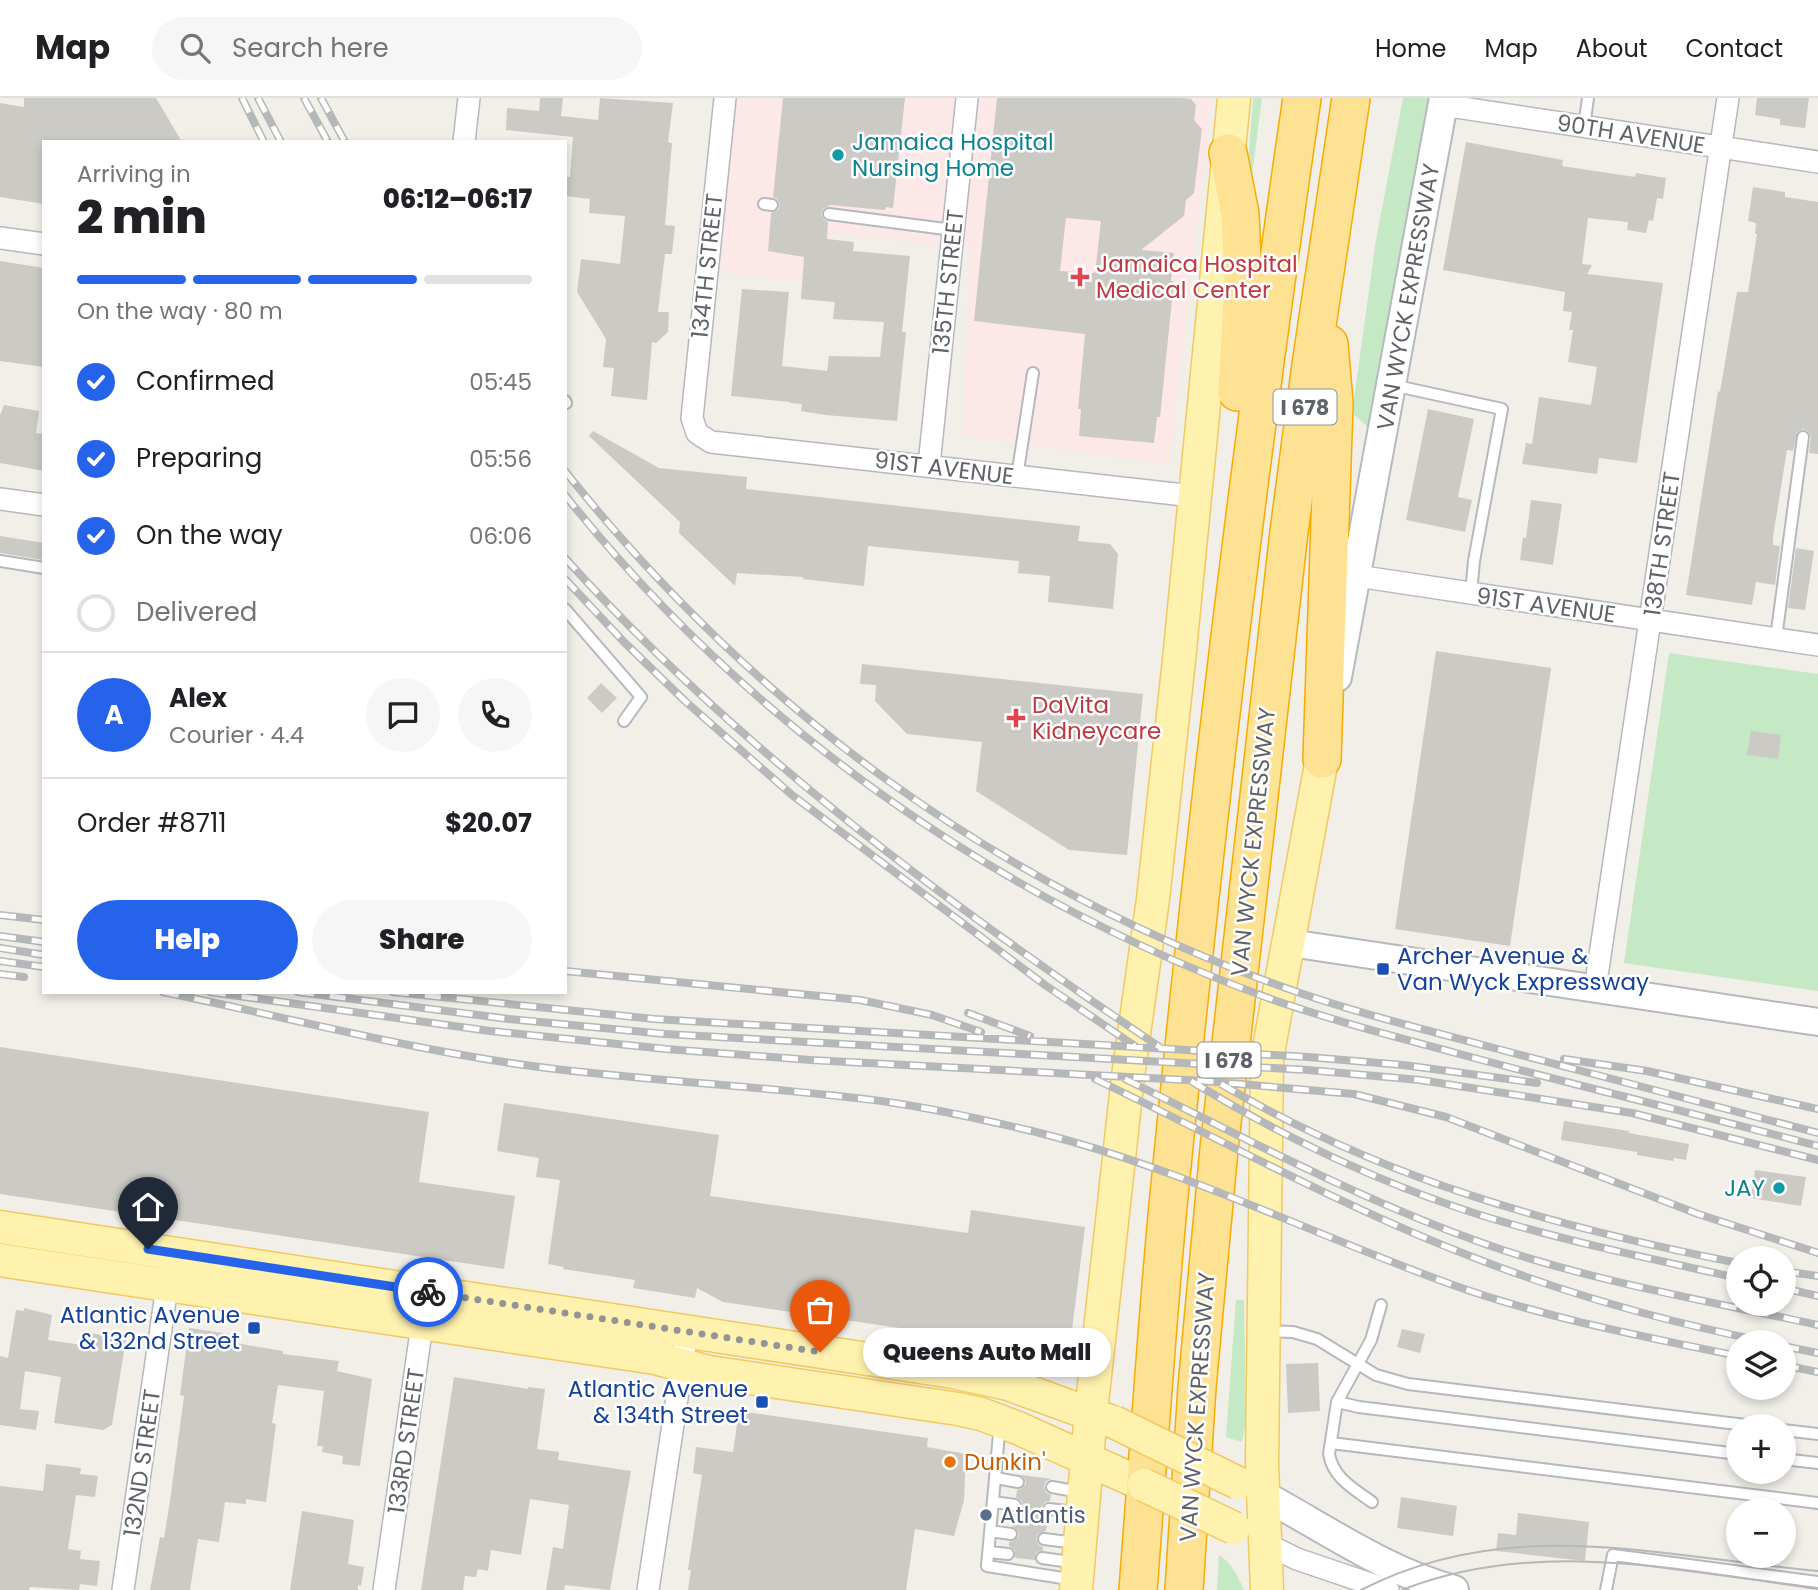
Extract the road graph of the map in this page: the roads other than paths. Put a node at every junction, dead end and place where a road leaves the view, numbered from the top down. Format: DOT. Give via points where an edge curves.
graph roads {
  1 [pos="469,98"];
  2 [pos="724,98"];
  3 [pos="967,98"];
  4 [pos="1234,98"];
  5 [pos="1302,98"];
  6 [pos="1351,98"];
  7 [pos="1367,98"];
  8 [pos="1588,98"];
  9 [pos="1728,98"];
  10 [pos="1444,102"];
  11 [pos="1584,127"];
  12 [pos="464,140"];
  13 [pos="1721,148"];
  14 [pos="1228,153"];
  15 [pos="1818,162"];
  16 [pos="1335,199"];
  17 [pos="829,214"];
  18 [pos="953,230"];
  19 [pos="0,237"];
  20 [pos="42,244"];
  21 [pos="1323,282"];
  22 [pos="1033,373"];
  23 [pos="1392,385"];
  24 [pos="697,433"];
  25 [pos="1803,437"];
  26 [pos="929,465"];
  27 [pos="1017,477"];
  28 [pos="1193,496"];
  29 [pos="0,499"];
  30 [pos="42,505"];
  31 [pos="1245,509"];
  32 [pos="0,561"];
  33 [pos="42,568"];
  34 [pos="1357,576"];
  35 [pos="1471,593"];
  36 [pos="567,611"];
  37 [pos="1650,620"];
  38 [pos="1776,638"];
  39 [pos="1818,645"];
  40 [pos="624,722"];
  41 [pos="1322,759"];
  42 [pos="1290,943"];
  43 [pos="1595,989"];
  44 [pos="1818,1022"];
  45 [pos="0,1227"];
  46 [pos="172,1253"];
  47 [pos="0,1260"];
  48 [pos="168,1284"];
  49 [pos="426,1292"];
  50 [pos="1381,1305"];
  51 [pos="422,1324"];
  52 [pos="1263,1331"];
  53 [pos="687,1332"];
  54 [pos="682,1364"];
  55 [pos="1357,1364"];
  56 [pos="1337,1402"];
  57 [pos="1102,1417"];
  58 [pos="1000,1421"];
  59 [pos="1726,1423"];
  60 [pos="1796,1431"];
  61 [pos="1818,1434"];
  62 [pos="1331,1443"];
  63 [pos="1726,1453"];
  64 [pos="1796,1460"];
  65 [pos="1818,1463"];
  66 [pos="1100,1464"];
  67 [pos="996,1478"];
  68 [pos="1018,1482"];
  69 [pos="1052,1487"];
  70 [pos="1251,1489"];
  71 [pos="993,1502"];
  72 [pos="1372,1502"];
  73 [pos="1818,1503"];
  74 [pos="1015,1505"];
  75 [pos="1049,1509"];
  76 [pos="991,1531"];
  77 [pos="1011,1534"];
  78 [pos="1044,1539"];
  79 [pos="1265,1543"];
  80 [pos="1080,1547"];
  81 [pos="989,1552"];
  82 [pos="1008,1554"];
  83 [pos="1042,1558"];
  84 [pos="1818,1581"];
  85 [pos="123,1590"];
  86 [pos="384,1590"];
  87 [pos="648,1590"];
  88 [pos="1138,1590"];
  89 [pos="1184,1590"];
  90 [pos="1267,1590"];
  91 [pos="1388,1590"];
  92 [pos="1454,1590"];
  93 [pos="1606,1590"];
  1 -- 12 [label="street"];
  2 -- 24 [label="street, 134TH STREET" via="692,418"];
  3 -- 18 [label="street, 135TH STREET"];
  4 -- 14 [label="main road"];
  5 -- 31 [label="highway, VAN WYCK EXPRESSWAY / I 678"];
  6 -- 16 [label="highway, VAN WYCK EXPRESSWAY / I 678"];
  7 -- 16 [label="highway"];
  8 -- 11 [label="lane"];
  9 -- 13 [label="street, 138TH STREET"];
  10 -- 11 [label="street, 90TH AVENUE"];
  10 -- 23 [label="main road, VAN WYCK EXPRESSWAY"];
  11 -- 13 [label="street, 90TH AVENUE"];
  13 -- 15 [label="street, 90TH AVENUE"];
  13 -- 37 [label="street, 138TH STREET"];
  14 -- 28 [label="main road"];
  14 -- 31 [label="highway" via="1240,214 1243,282 1233,435"];
  16 -- 21 [label="highway, VAN WYCK EXPRESSWAY / I 678"];
  17 -- 18 [label="lane"];
  18 -- 26 [label="street, 135TH STREET"];
  19 -- 20 [label="street"];
  21 -- 41 [label="highway" via="1334,403"];
  21 -- 89 [label="highway, VAN WYCK EXPRESSWAY / I 678" via="1280,604 1219,1149"];
  22 -- 27 [label="lane"];
  23 -- 34 [label="main road, VAN WYCK EXPRESSWAY"];
  23 -- 35 [label="lane" via="1502,409"];
  24 -- 26 [label="street, 91ST AVENUE" via="711,442"];
  25 -- 38 [label="lane"];
  26 -- 27 [label="street, 91ST AVENUE"];
  27 -- 28 [label="street, 91ST AVENUE"];
  28 -- 57 [label="main road" via="1153,899 1128,1076"];
  29 -- 30 [label="street"];
  31 -- 88 [label="highway, VAN WYCK EXPRESSWAY / I 678" via="1168,1209"];
  32 -- 33 [label="lane"];
  34 -- 35 [label="street, 91ST AVENUE"];
  34 -- 41 [label="main road, VAN WYCK EXPRESSWAY"];
  35 -- 37 [label="street, 91ST AVENUE"];
  36 -- 40 [label="lane" via="641,697"];
  37 -- 38 [label="street, 91ST AVENUE"];
  37 -- 43 [label="street, 138TH STREET"];
  38 -- 39 [label="street, 91ST AVENUE"];
  41 -- 42 [label="main road, VAN WYCK EXPRESSWAY"];
  42 -- 43 [label="street"];
  42 -- 52 [label="main road, VAN WYCK EXPRESSWAY" via="1267,1058"];
  43 -- 44 [label="street"];
  45 -- 46 [label="main road"];
  46 -- 48 [label="street, 132ND STREET"];
  46 -- 49 [label="main road"];
  47 -- 48 [label="main road"];
  48 -- 51 [label="main road"];
  48 -- 85 [label="street, 132ND STREET"];
  49 -- 51 [label="street, 133RD STREET"];
  49 -- 53 [label="main road"];
  50 -- 55 [label="lane"];
  51 -- 54 [label="main road"];
  51 -- 86 [label="street, 133RD STREET"];
  52 -- 55 [label="lane" via="1306,1335"];
  52 -- 70 [label="main road, VAN WYCK EXPRESSWAY"];
  53 -- 54 [label="street"];
  53 -- 57 [label="main road" via="982,1377"];
  54 -- 58 [label="main road" via="709,1372 938,1405"];
  54 -- 87 [label="street"];
  55 -- 56 [label="lane"];
  55 -- 59 [label="lane" via="1408,1384"];
  56 -- 62 [label="lane"];
  56 -- 63 [label="lane"];
  57 -- 66 [label="main road"];
  57 -- 70 [label="main road, bridge"];
  58 -- 66 [label="main road"];
  58 -- 67 [label="lane"];
  60 -- 61 [label="lane"];
  62 -- 72 [label="lane" via="1331,1462 1338,1475"];
  62 -- 73 [label="lane"];
  64 -- 65 [label="lane"];
  66 -- 79 [label="main road, bridge"];
  66 -- 80 [label="main road"];
  67 -- 68 [label="lane"];
  67 -- 71 [label="lane"];
  69 -- 80 [label="lane"];
  70 -- 79 [label="main road, VAN WYCK EXPRESSWAY"];
  70 -- 92 [label="main road" via="1412,1577"];
  71 -- 74 [label="lane"];
  71 -- 76 [label="lane"];
  75 -- 80 [label="lane"];
  76 -- 77 [label="lane"];
  76 -- 81 [label="lane"];
  78 -- 80 [label="lane"];
  79 -- 90 [label="main road, VAN WYCK EXPRESSWAY"];
  79 -- 91 [label="street" via="1297,1559"];
  80 -- 81 [label="lane" via="987,1566"];
  80 -- 83 [label="lane"];
  81 -- 82 [label="lane"];
  84 -- 93 [label="lane" via="1613,1555"];
}
